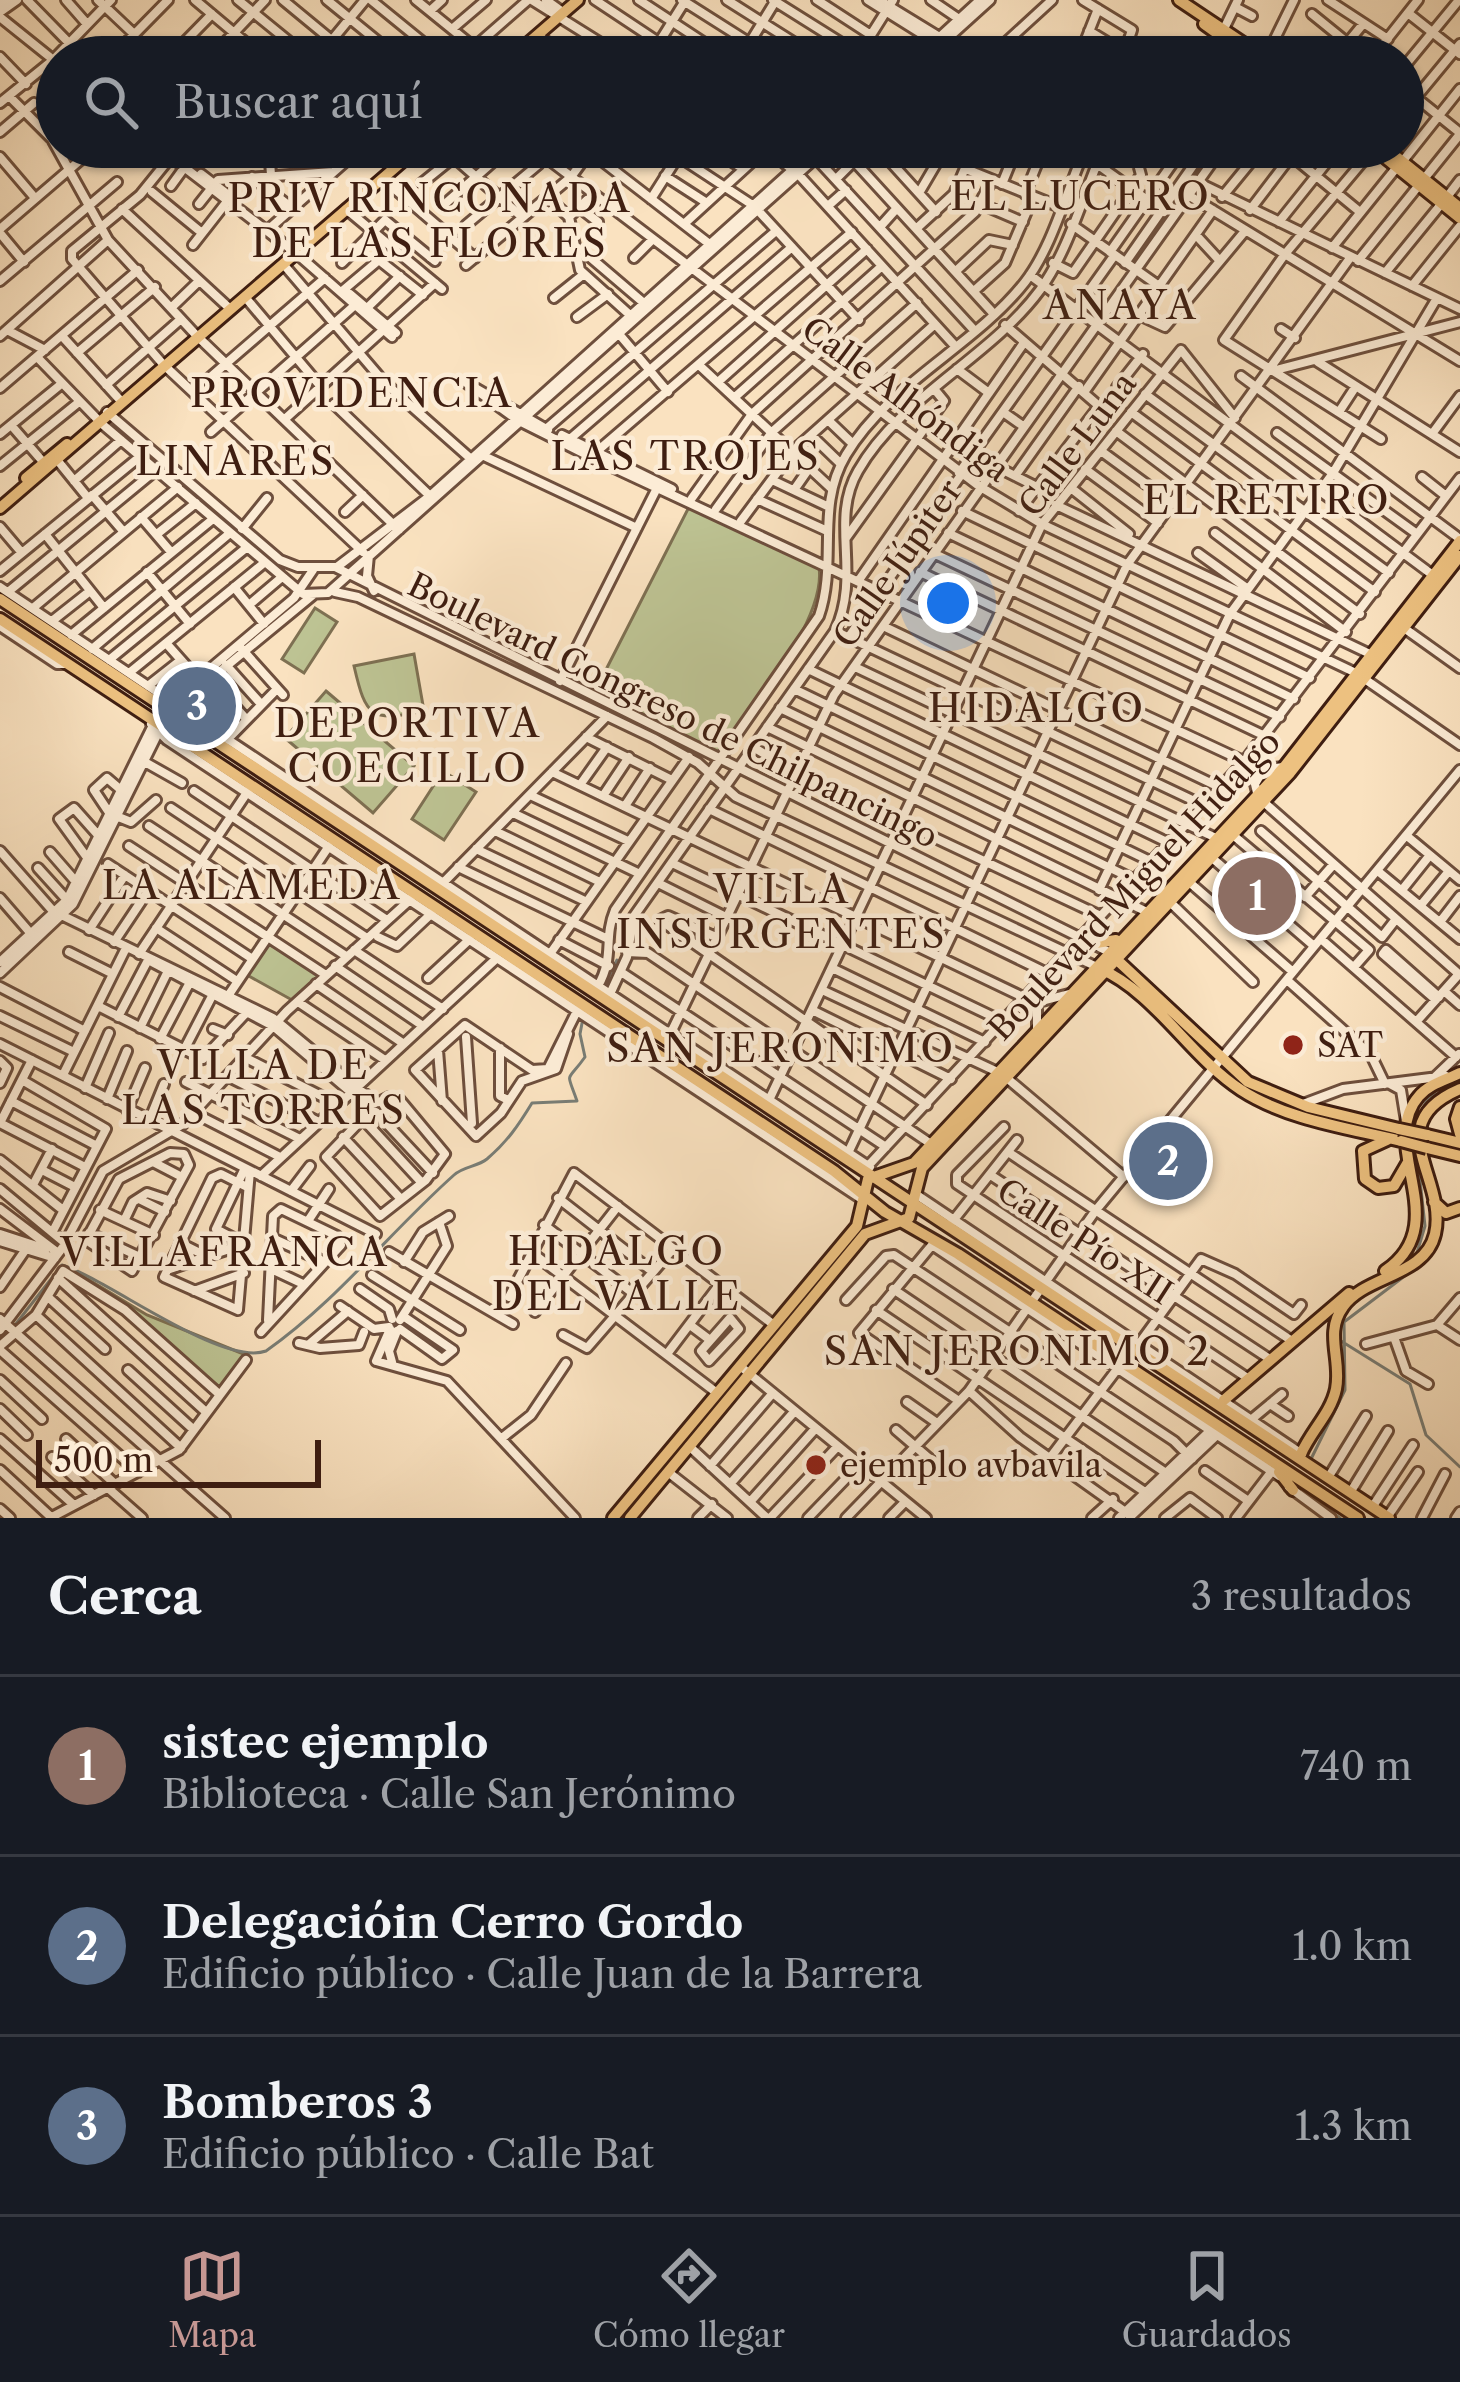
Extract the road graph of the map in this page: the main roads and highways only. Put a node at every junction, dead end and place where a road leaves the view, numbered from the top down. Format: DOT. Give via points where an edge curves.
graph roads {
  1 [pos="578,0"];
  2 [pos="591,0"];
  3 [pos="1167,0"];
  4 [pos="1179,0"];
  5 [pos="565,19"];
  6 [pos="1223,33"];
  7 [pos="541,36"];
  8 [pos="546,36"];
  9 [pos="1226,36"];
  10 [pos="1228,36"];
  11 [pos="387,168"];
  12 [pos="395,168"];
  13 [pos="1404,168"];
  14 [pos="1444,200"];
  15 [pos="346,208"];
  16 [pos="1460,208"];
  17 [pos="1460,222"];
  18 [pos="296,250"];
  19 [pos="197,335"];
  20 [pos="164,365"];
  21 [pos="104,418"];
  22 [pos="0,499"];
  23 [pos="0,508"];
  24 [pos="1460,540"];
  25 [pos="1460,556"];
  26 [pos="1455,574"];
  27 [pos="1436,578"];
  28 [pos="2,594"];
  29 [pos="3,628"];
  30 [pos="100,659"];
  31 [pos="63,660"];
  32 [pos="1359,676"];
  33 [pos="100,685"];
  34 [pos="133,688"];
  35 [pos="196,750"];
  36 [pos="243,756"];
  37 [pos="225,768"];
  38 [pos="247,791"];
  39 [pos="289,792"];
  40 [pos="268,796"];
  41 [pos="1262,798"];
  42 [pos="432,913"];
  43 [pos="471,935"];
  44 [pos="1119,939"];
  45 [pos="1096,943"];
  46 [pos="533,949"];
  47 [pos="509,962"];
  48 [pos="1102,962"];
  49 [pos="570,978"];
  50 [pos="547,987"];
  51 [pos="1217,1065"];
  52 [pos="1002,1074"];
  53 [pos="1460,1074"];
  54 [pos="1460,1089"];
  55 [pos="1460,1107"];
  56 [pos="809,1126"];
  57 [pos="1400,1134"];
  58 [pos="1460,1138"];
  59 [pos="818,1141"];
  60 [pos="1427,1142"];
  61 [pos="795,1146"];
  62 [pos="842,1153"];
  63 [pos="1410,1153"];
  64 [pos="1460,1156"];
  65 [pos="900,1169"];
  66 [pos="872,1170"];
  67 [pos="820,1171"];
  68 [pos="834,1171"];
  69 [pos="1428,1185"];
  70 [pos="916,1194"];
  71 [pos="861,1196"];
  72 [pos="1460,1208"];
  73 [pos="934,1210"];
  74 [pos="862,1213"];
  75 [pos="949,1223"];
  76 [pos="902,1224"];
  77 [pos="880,1227"];
  78 [pos="933,1242"];
  79 [pos="968,1260"];
  80 [pos="983,1278"];
  81 [pos="1078,1305"];
  82 [pos="1095,1324"];
  83 [pos="1113,1329"];
  84 [pos="1141,1350"];
  85 [pos="1093,1351"];
  86 [pos="1161,1367"];
  87 [pos="1132,1368"];
  88 [pos="1176,1369"];
  89 [pos="745,1370"];
  90 [pos="1153,1386"];
  91 [pos="1224,1400"];
  92 [pos="685,1442"];
  93 [pos="1251,1444"];
  94 [pos="1301,1455"];
  95 [pos="1293,1490"];
  96 [pos="1392,1516"];
  97 [pos="614,1518"];
  98 [pos="630,1518"];
  99 [pos="1358,1518"];
  1 -- 5 [label="main road"];
  2 -- 5 [label="main road"];
  3 -- 6 [label="main road"];
  4 -- 6 [label="main road"];
  5 -- 7 [label="main road"];
  5 -- 8 [label="main road"];
  6 -- 9 [label="main road"];
  6 -- 10 [label="main road"];
  11 -- 15 [label="main road"];
  12 -- 15 [label="main road"];
  13 -- 14 [label="main road"];
  14 -- 16 [label="main road"];
  14 -- 17 [label="main road"];
  15 -- 18 [label="main road"];
  18 -- 19 [label="main road"];
  18 -- 19 [label="main road"];
  19 -- 20 [label="main road"];
  20 -- 21 [label="main road"];
  20 -- 21 [label="main road"];
  21 -- 22 [label="main road"];
  21 -- 23 [label="main road"];
  24 -- 27 [label="main road, Boulevard Miguel Hidalgo"];
  25 -- 26 [label="main road, Boulevard Miguel Hidalgo"];
  26 -- 27 [label="main road, Boulevard Miguel Hidalgo"];
  27 -- 32 [label="main road, Boulevard Miguel Hidalgo"];
  27 -- 32 [label="main road, Boulevard Miguel Hidalgo"];
  28 -- 30 [label="main road"];
  29 -- 31 [label="main road"];
  30 -- 31 [label="main road" via="61,644"];
  30 -- 34 [label="main road"];
  31 -- 33 [label="main road"];
  32 -- 41 [label="main road, Boulevard Miguel Hidalgo"];
  32 -- 41 [label="main road, Boulevard Miguel Hidalgo"];
  33 -- 34 [label="main road" via="131,701"];
  33 -- 35 [label="main road"];
  34 -- 36 [label="main road"];
  35 -- 36 [label="main road" via="201,738"];
  35 -- 37 [label="main road"];
  36 -- 39 [label="main road"];
  37 -- 38 [label="main road"];
  37 -- 40 [label="main road"];
  39 -- 40 [label="main road" via="291,806"];
  39 -- 46 [label="main road"];
  40 -- 43 [label="main road"];
  41 -- 44 [label="main road, Boulevard Miguel Hidalgo"];
  41 -- 48 [label="main road, Boulevard Miguel Hidalgo"];
  42 -- 43 [label="main road"];
  43 -- 47 [label="main road"];
  44 -- 45 [label="main road"];
  44 -- 48 [label="main road, Boulevard Miguel Hidalgo"];
  46 -- 47 [label="main road" via="536,968"];
  46 -- 49 [label="main road"];
  47 -- 50 [label="main road"];
  48 -- 51 [label="main road"];
  48 -- 51 [label="main road" via="1130,971"];
  48 -- 52 [label="main road, Boulevard Miguel Hidalgo"];
  48 -- 52 [label="main road, Boulevard Miguel Hidalgo"];
  49 -- 50 [label="main road" via="546,968"];
  49 -- 59 [label="main road"];
  50 -- 61 [label="main road"];
  51 -- 57 [label="main road" via="1298,1104 1320,1104"];
  51 -- 57 [label="main road" via="1268,1106"];
  52 -- 65 [label="main road, Boulevard Miguel Hidalgo"];
  52 -- 70 [label="main road, Boulevard Miguel Hidalgo" via="920,1171"];
  53 -- 57 [label="main road" via="1424,1090"];
  54 -- 69 [label="main road" via="1424,1113"];
  55 -- 58 [label="main road"];
  56 -- 59 [label="main road"];
  57 -- 60 [label="main road, bridge"];
  57 -- 63 [label="main road"];
  57 -- 63 [label="main road" via="1373,1142 1360,1168 1383,1189 1400,1183"];
  58 -- 60 [label="main road"];
  59 -- 62 [label="main road"];
  60 -- 64 [label="main road"];
  61 -- 67 [label="main road"];
  61 -- 68 [label="main road"];
  62 -- 66 [label="main road"];
  62 -- 68 [label="main road" via="845,1168"];
  63 -- 91 [label="main road" via="1416,1226 1406,1252 1328,1306"];
  65 -- 66 [label="main road"];
  65 -- 70 [label="main road"];
  66 -- 70 [label="main road"];
  66 -- 71 [label="main road"];
  68 -- 71 [label="main road"];
  69 -- 72 [label="main road" via="1439,1210"];
  69 -- 94 [label="main road" via="1436,1226 1424,1254 1349,1300 1337,1317 1335,1394"];
  70 -- 75 [label="main road"];
  70 -- 76 [label="main road, Boulevard Miguel Hidalgo"];
  71 -- 74 [label="main road"];
  71 -- 76 [label="main road"];
  73 -- 75 [label="main road"];
  74 -- 77 [label="main road"];
  74 -- 89 [label="main road"];
  75 -- 78 [label="main road"];
  75 -- 82 [label="main road"];
  76 -- 77 [label="main road"];
  76 -- 78 [label="main road"];
  77 -- 89 [label="main road" via="865,1234"];
  78 -- 79 [label="main road"];
  79 -- 80 [label="main road"];
  79 -- 87 [label="main road"];
  81 -- 82 [label="main road"];
  82 -- 83 [label="main road"];
  82 -- 84 [label="main road"];
  84 -- 86 [label="main road"];
  84 -- 87 [label="main road" via="1143,1365"];
  85 -- 87 [label="main road"];
  86 -- 88 [label="main road"];
  86 -- 90 [label="main road"];
  86 -- 94 [label="main road"];
  87 -- 90 [label="main road"];
  89 -- 92 [label="main road"];
  89 -- 92 [label="main road" via="717,1393"];
  90 -- 93 [label="main road"];
  92 -- 97 [label="main road"];
  92 -- 98 [label="main road"];
  93 -- 95 [label="main road"];
  93 -- 99 [label="main road"];
  94 -- 96 [label="main road"];
}
